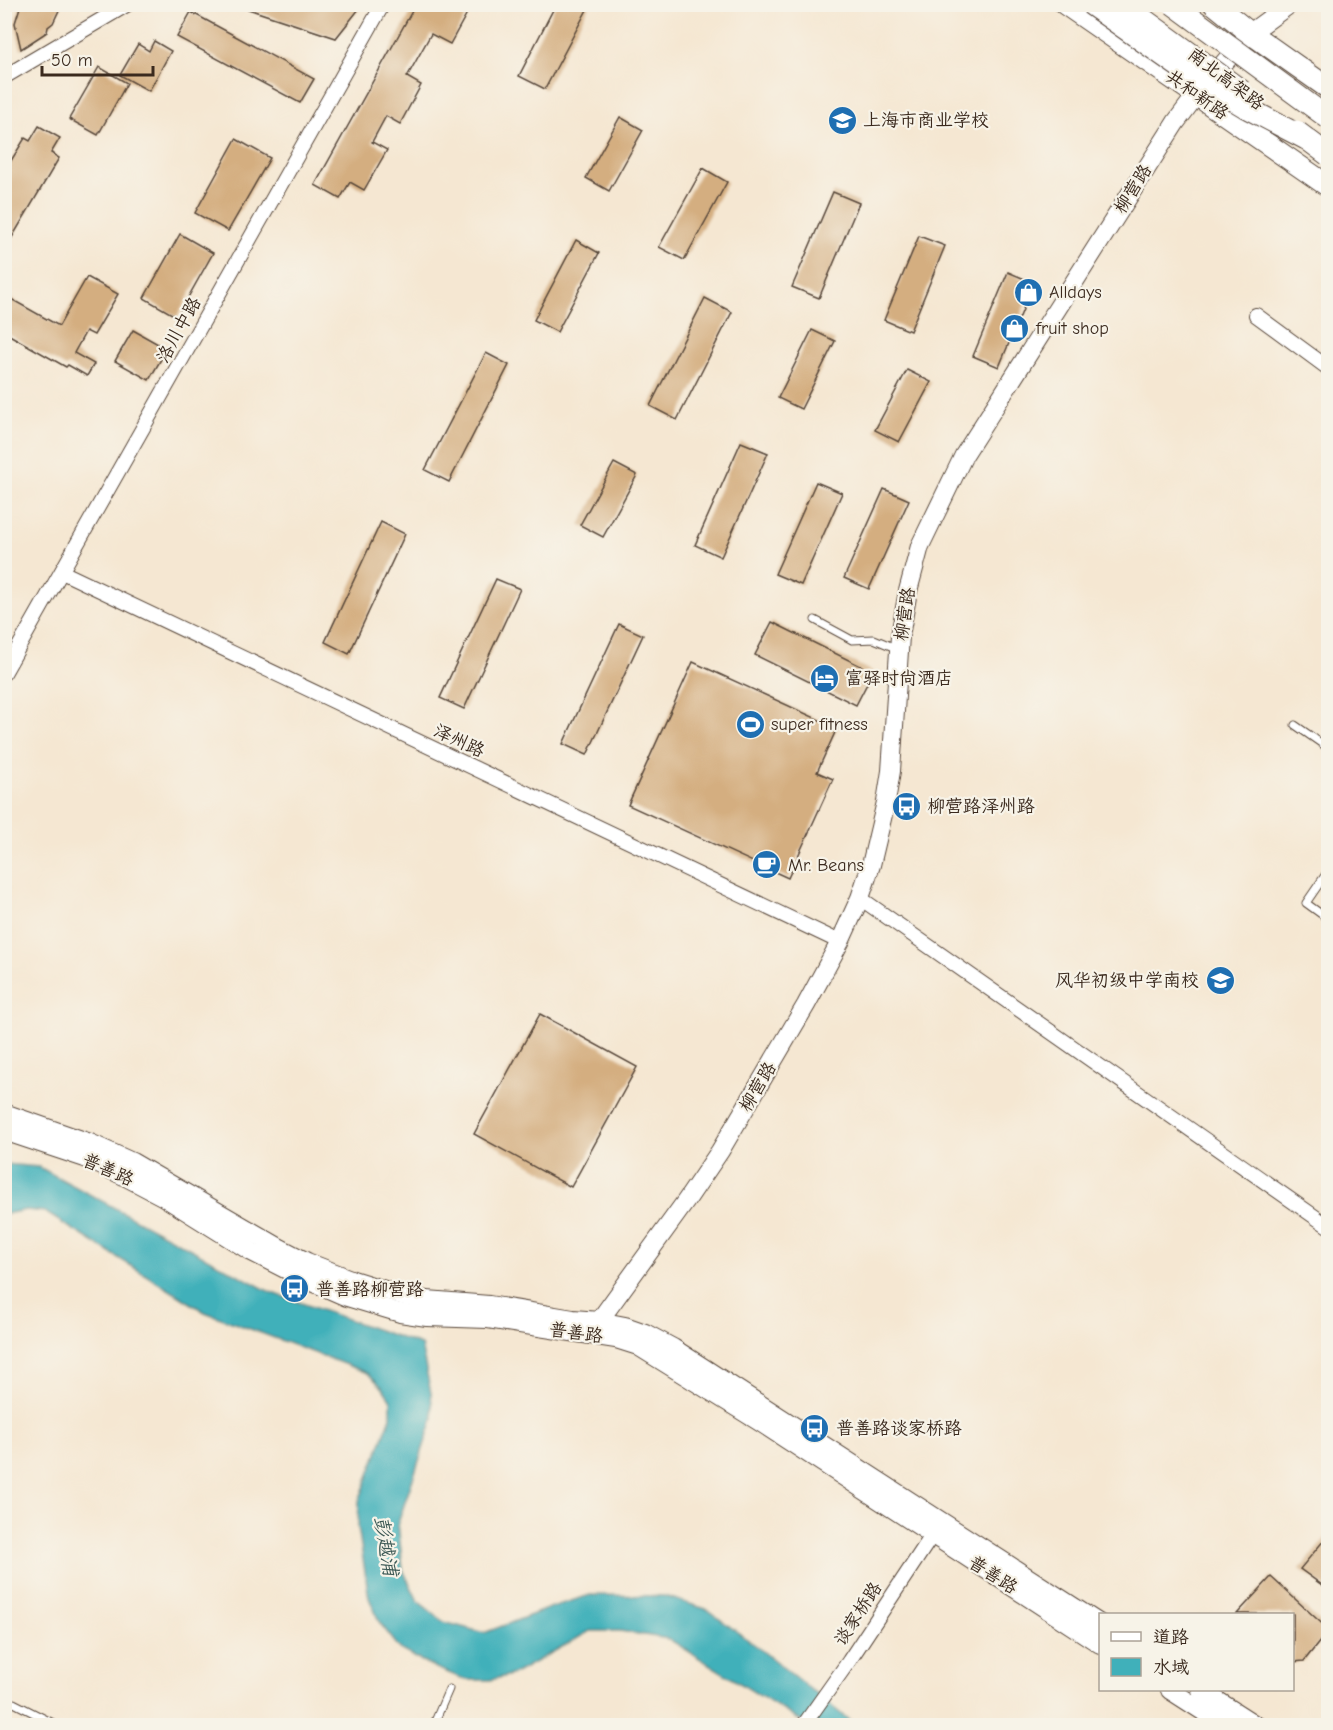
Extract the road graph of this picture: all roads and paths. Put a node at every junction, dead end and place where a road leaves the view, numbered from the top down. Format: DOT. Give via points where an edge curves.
graph roads {
  1 [pos="128,4"];
  2 [pos="383,4"];
  3 [pos="1065,4"];
  4 [pos="1090,4"];
  5 [pos="1106,4"];
  6 [pos="1123,4"];
  7 [pos="1173,4"];
  8 [pos="1191,4"];
  9 [pos="1214,4"];
  10 [pos="1290,4"];
  11 [pos="1245,38"];
  12 [pos="4,77"];
  13 [pos="1204,86"];
  14 [pos="1329,88"];
  15 [pos="1329,106"];
  16 [pos="1329,118"];
  17 [pos="1306,139"];
  18 [pos="1329,155"];
  19 [pos="1329,165"];
  20 [pos="1329,186"];
  21 [pos="1256,315"];
  22 [pos="1329,368"];
  23 [pos="62,572"];
  24 [pos="815,620"];
  25 [pos="899,650"];
  26 [pos="4,673"];
  27 [pos="1295,725"];
  28 [pos="1329,748"];
  29 [pos="1329,871"];
  30 [pos="860,897"];
  31 [pos="1329,919"];
  32 [pos="840,942"];
  33 [pos="4,1113"];
  34 [pos="4,1131"];
  35 [pos="1329,1226"];
  36 [pos="595,1328"];
  37 [pos="937,1529"];
  38 [pos="1099,1623"];
  39 [pos="1099,1643"];
  40 [pos="449,1689"];
  41 [pos="1173,1691"];
  42 [pos="1204,1691"];
  43 [pos="4,1698"];
  44 [pos="59,1725"];
  45 [pos="433,1725"];
  46 [pos="803,1725"];
  47 [pos="1226,1725"];
  48 [pos="1257,1725"];
  1 -- 12 [label="street"];
  2 -- 23 [label="street, 洛川中路"];
  3 -- 13 [label="main road, 共和新路"];
  4 -- 17 [label="main road, bridge" via="1185,71"];
  5 -- 13 [label="main road, 共和新路"];
  6 -- 17 [label="main road, 南北高架路, bridge"];
  7 -- 16 [label="main road, 南北高架路, bridge"];
  8 -- 11 [label="main road"];
  9 -- 11 [label="main road"];
  10 -- 11 [label="main road, 柳营路"];
  11 -- 13 [label="main road, 柳营路"];
  11 -- 14 [label="main road"];
  11 -- 15 [label="main road"];
  13 -- 19 [label="main road, 共和新路"];
  13 -- 20 [label="main road, 共和新路"];
  13 -- 25 [label="main road, 柳营路" via="1170,132 964,455 920,546"];
  17 -- 18 [label="main road, 南北高架路, bridge"];
  21 -- 22 [label="street"];
  23 -- 26 [label="street, 洛川中路"];
  23 -- 32 [label="street, 泽州路"];
  24 -- 25 [label="lane" via="852,640 874,639"];
  25 -- 30 [label="main road, 柳营路" via="891,771 879,835"];
  27 -- 28 [label="lane"];
  29 -- 31 [label="lane" via="1306,903"];
  30 -- 32 [label="main road, 柳营路"];
  30 -- 35 [label="street"];
  32 -- 36 [label="main road, 柳营路" via="720,1150"];
  33 -- 36 [label="main road, 普善路" via="132,1162 280,1248 353,1280 404,1296 573,1319"];
  34 -- 36 [label="main road, 普善路" via="124,1176 261,1257 347,1297 427,1317 488,1319 568,1333"];
  36 -- 37 [label="main road, 普善路" via="625,1326 673,1348"];
  37 -- 38 [label="main road, 普善路"];
  37 -- 39 [label="main road, 普善路"];
  37 -- 46 [label="street, 谈家桥路"];
  40 -- 45 [label="lane"];
  41 -- 47 [label="main road"];
  42 -- 48 [label="main road"];
  43 -- 44 [label="lane"];
}
